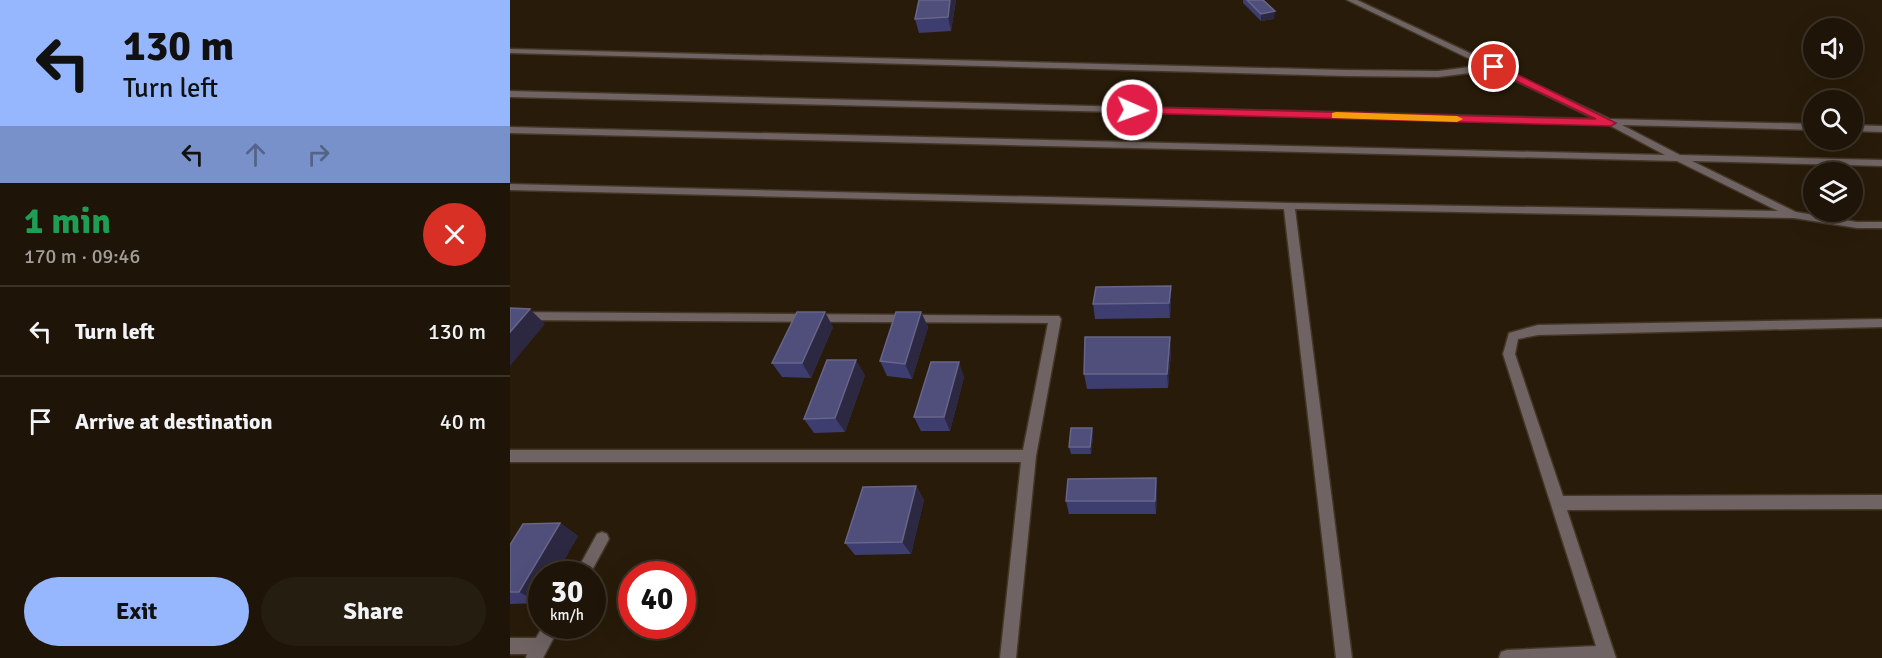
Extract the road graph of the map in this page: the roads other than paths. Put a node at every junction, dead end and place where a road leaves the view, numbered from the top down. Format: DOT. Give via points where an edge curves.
graph roads {
  1 [pos="1351,0"];
  2 [pos="510,51"];
  3 [pos="1494,67"];
  4 [pos="510,94"];
  5 [pos="1611,123"];
  6 [pos="1803,127"];
  7 [pos="1863,128"];
  8 [pos="1882,129"];
  9 [pos="510,130"];
  10 [pos="1682,160"];
  11 [pos="1882,163"];
  12 [pos="510,187"];
  13 [pos="1288,206"];
  14 [pos="1794,215"];
  15 [pos="1882,225"];
  16 [pos="510,316"];
  17 [pos="1882,323"];
  18 [pos="510,456"];
  19 [pos="1029,456"];
  20 [pos="1882,502"];
  21 [pos="1559,503"];
  22 [pos="602,539"];
  23 [pos="589,561"];
  24 [pos="544,639"];
  25 [pos="510,646"];
  26 [pos="537,652"];
  27 [pos="1608,656"];
  28 [pos="1008,658"];
  29 [pos="1344,658"];
  30 [pos="1507,658"];
  1 -- 3 [label="street"];
  2 -- 3 [label="street" via="1346,73 1438,74"];
  3 -- 5 [label="street"];
  4 -- 5 [label="street"];
  5 -- 6 [label="street"];
  5 -- 10 [label="street"];
  7 -- 8 [label="street"];
  9 -- 10 [label="street"];
  10 -- 11 [label="street"];
  10 -- 14 [label="street"];
  12 -- 13 [label="street"];
  13 -- 14 [label="street"];
  13 -- 29 [label="street"];
  14 -- 15 [label="street"];
  16 -- 19 [label="street" via="1055,319"];
  17 -- 21 [label="street" via="1538,330 1513,336 1509,354"];
  18 -- 19 [label="street"];
  19 -- 28 [label="street"];
  20 -- 21 [label="street"];
  21 -- 27 [label="street"];
  22 -- 23 [label="street"];
  24 -- 26 [label="street"];
  25 -- 26 [label="street"];
  27 -- 30 [label="street"];
}
